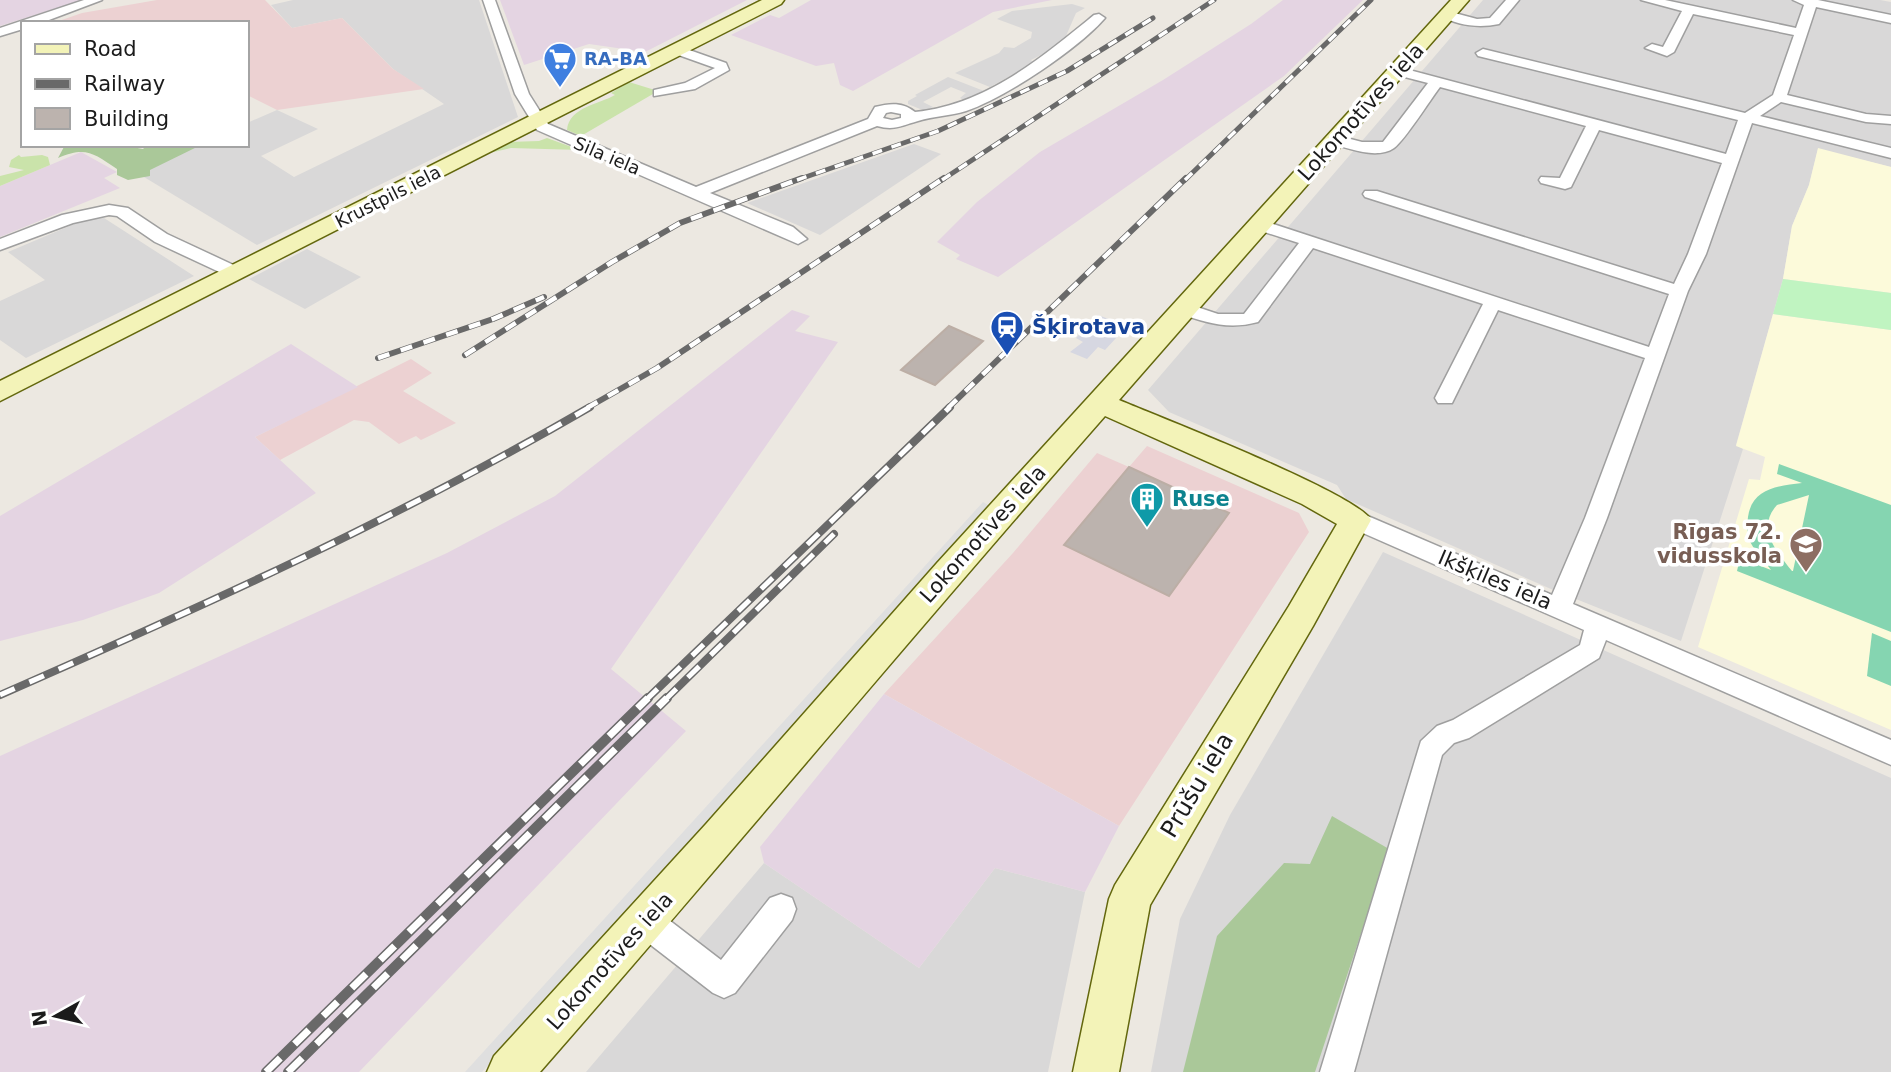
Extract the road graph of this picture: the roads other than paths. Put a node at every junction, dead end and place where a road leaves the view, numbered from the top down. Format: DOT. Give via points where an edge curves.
graph roads {
  1 [pos="96,0"];
  2 [pos="489,0"];
  3 [pos="775,0"];
  4 [pos="1513,0"];
  5 [pos="1647,0"];
  6 [pos="1807,1"];
  7 [pos="1453,8"];
  8 [pos="1689,9"];
  9 [pos="1099,18"];
  10 [pos="1891,19"];
  11 [pos="34,21"];
  12 [pos="21,25"];
  13 [pos="0,32"];
  14 [pos="1802,33"];
  15 [pos="1653,48"];
  16 [pos="678,50"];
  17 [pos="1483,53"];
  18 [pos="1398,71"];
  19 [pos="1436,83"];
  20 [pos="659,93"];
  21 [pos="1779,97"];
  22 [pos="1891,101"];
  23 [pos="1839,112"];
  24 [pos="1746,119"];
  25 [pos="537,120"];
  26 [pos="1890,120"];
  27 [pos="1594,125"];
  28 [pos="1335,140"];
  29 [pos="1847,142"];
  30 [pos="1891,153"];
  31 [pos="1730,160"];
  32 [pos="1547,180"];
  33 [pos="695,193"];
  34 [pos="1374,198"];
  35 [pos="1261,225"];
  36 [pos="798,239"];
  37 [pos="1310,241"];
  38 [pos="0,245"];
  39 [pos="236,273"];
  40 [pos="1679,291"];
  41 [pos="1493,302"];
  42 [pos="1185,309"];
  43 [pos="1654,355"];
  44 [pos="0,392"];
  45 [pos="1445,398"];
  46 [pos="1101,403"];
  47 [pos="1355,520"];
  48 [pos="1559,608"];
  49 [pos="1598,626"];
  50 [pos="1891,753"];
  51 [pos="781,909"];
  52 [pos="645,921"];
  53 [pos="510,1072"];
  54 [pos="1096,1072"];
  55 [pos="1337,1072"];
  1 -- 11 [label="street"];
  2 -- 25 [label="street, Sila iela" via="522,94"];
  3 -- 16 [label="street, Krustpils iela"];
  4 -- 7 [label="street" via="1494,21 1477,23"];
  5 -- 8 [label="street"];
  6 -- 10 [label="street"];
  6 -- 14 [label="street"];
  7 -- 18 [label="street, Lokomotīves iela"];
  8 -- 14 [label="street"];
  8 -- 15 [label="street" via="1667,52"];
  9 -- 33 [label="street" via="1018,79 961,108 910,117 900,124 877,121"];
  12 -- 13 [label="street"];
  14 -- 21 [label="street"];
  16 -- 20 [label="street" via="722,70 690,86"];
  16 -- 25 [label="street, Krustpils iela"];
  17 -- 24 [label="street"];
  18 -- 19 [label="street"];
  18 -- 28 [label="street, Lokomotīves iela"];
  19 -- 27 [label="street"];
  19 -- 28 [label="street" via="1388,145 1368,148"];
  21 -- 23 [label="street"];
  21 -- 24 [label="street"];
  22 -- 26 [label="street"];
  23 -- 26 [label="street"];
  23 -- 29 [label="street"];
  24 -- 29 [label="street"];
  24 -- 31 [label="street"];
  25 -- 33 [label="street, Sila iela" via="552,133"];
  25 -- 39 [label="street, Krustpils iela"];
  27 -- 31 [label="street"];
  27 -- 32 [label="street" via="1565,184"];
  28 -- 35 [label="street, Lokomotīves iela"];
  29 -- 30 [label="street"];
  31 -- 40 [label="street"];
  33 -- 36 [label="street, Sila iela"];
  34 -- 40 [label="street"];
  35 -- 37 [label="street"];
  35 -- 42 [label="street, Lokomotīves iela"];
  37 -- 41 [label="street"];
  37 -- 42 [label="street" via="1251,318 1228,321"];
  38 -- 39 [label="street" via="68,219 109,210 122,212 161,238"];
  39 -- 44 [label="street, Krustpils iela"];
  40 -- 43 [label="street"];
  41 -- 43 [label="street"];
  41 -- 45 [label="street"];
  42 -- 46 [label="street, Lokomotīves iela"];
  43 -- 48 [label="street"];
  46 -- 47 [label="street, Ikšķiles iela" via="1313,496"];
  46 -- 52 [label="street, Lokomotīves iela"];
  47 -- 48 [label="street, Ikšķiles iela"];
  47 -- 54 [label="street, Prūšu iela" via="1137,886 1126,913"];
  48 -- 49 [label="street, Ikšķiles iela"];
  49 -- 50 [label="street, Ikšķiles iela"];
  49 -- 55 [label="street" via="1590,651 1447,734 1430,749"];
  51 -- 52 [label="street" via="724,982"];
  52 -- 53 [label="street, Lokomotīves iela"];
}
